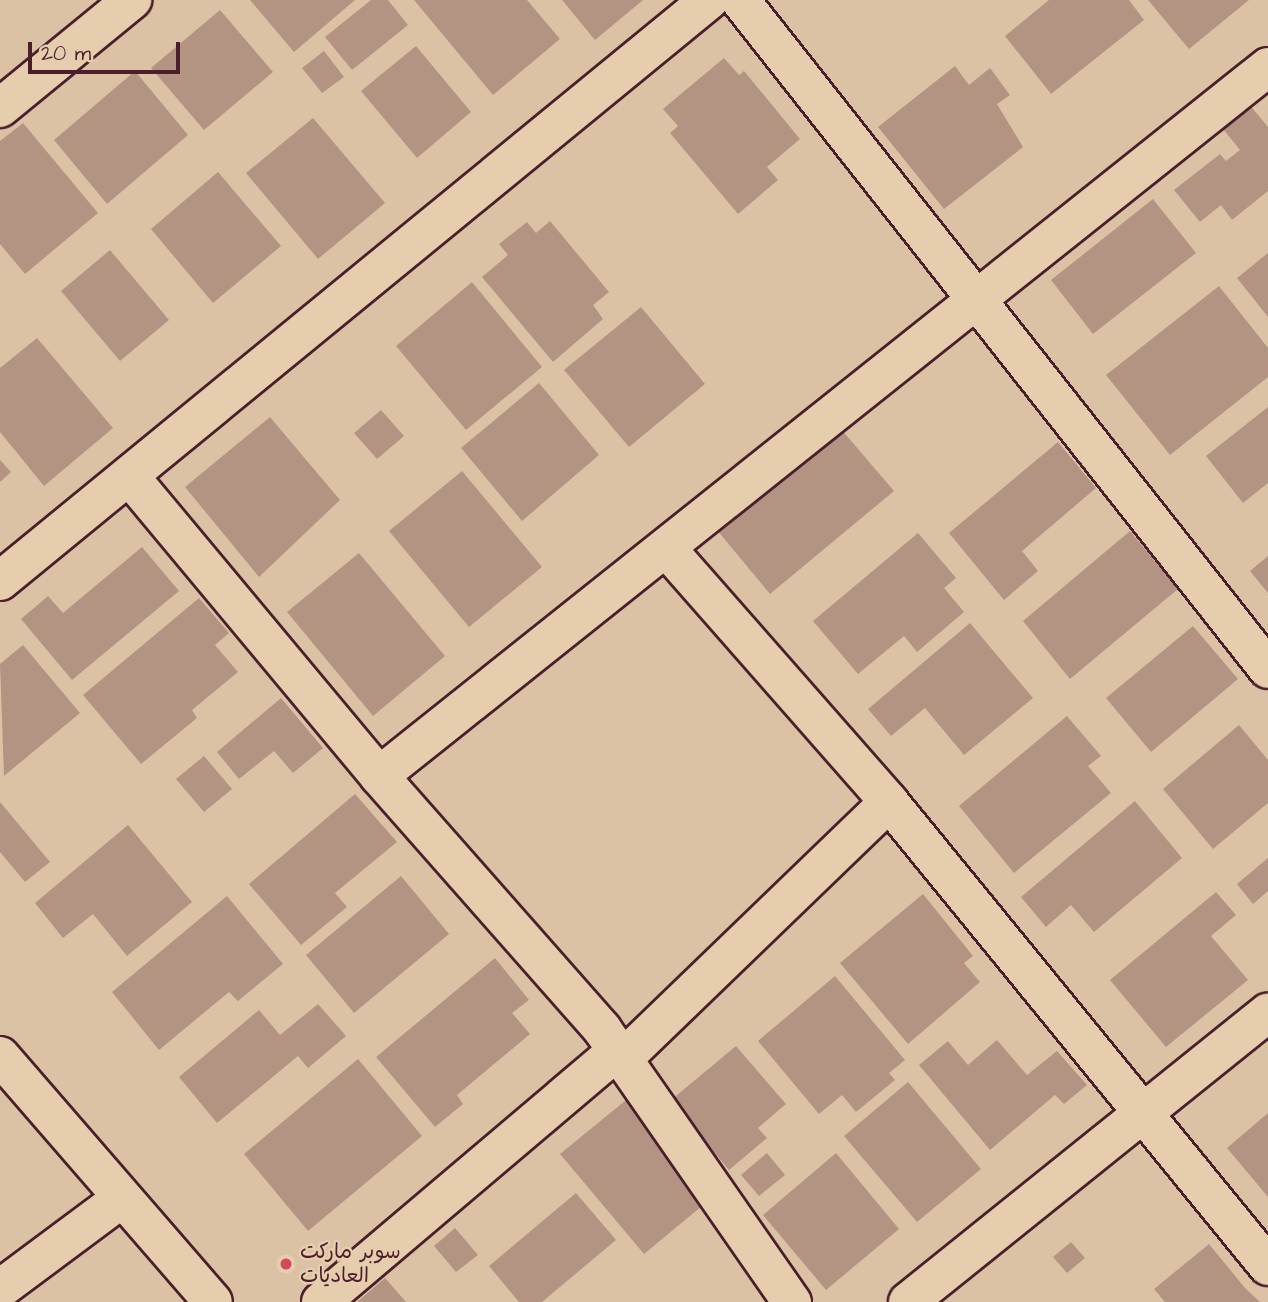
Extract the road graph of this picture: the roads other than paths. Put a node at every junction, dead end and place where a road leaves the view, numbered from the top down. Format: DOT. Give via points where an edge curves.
graph roads {
  1 [pos="132,0"];
  2 [pos="709,0"];
  3 [pos="740,0"];
  4 [pos="1268,67"];
  5 [pos="0,108"];
  6 [pos="976,295"];
  7 [pos="130,477"];
  8 [pos="667,549"];
  9 [pos="0,581"];
  10 [pos="1268,669"];
  11 [pos="379,776"];
  12 [pos="889,802"];
  13 [pos="1268,1013"];
  14 [pos="616,1052"];
  15 [pos="0,1056"];
  16 [pos="1145,1115"];
  17 [pos="122,1198"];
  18 [pos="1268,1266"];
  19 [pos="0,1289"];
  20 [pos="213,1302"];
  21 [pos="321,1302"];
  22 [pos="792,1302"];
  23 [pos="908,1302"];
  1 -- 5 [label="street"];
  2 -- 7 [label="street"];
  3 -- 6 [label="street"];
  4 -- 6 [label="street"];
  6 -- 8 [label="street"];
  6 -- 10 [label="street"];
  7 -- 9 [label="street"];
  7 -- 11 [label="street"];
  8 -- 11 [label="street"];
  8 -- 12 [label="street"];
  11 -- 14 [label="street" via="602,1029"];
  12 -- 14 [label="street" via="632,1050"];
  12 -- 16 [label="street"];
  13 -- 16 [label="street"];
  14 -- 21 [label="street"];
  14 -- 22 [label="street"];
  15 -- 17 [label="street"];
  16 -- 18 [label="street"];
  16 -- 23 [label="street"];
  17 -- 19 [label="street"];
  17 -- 20 [label="street"];
}
